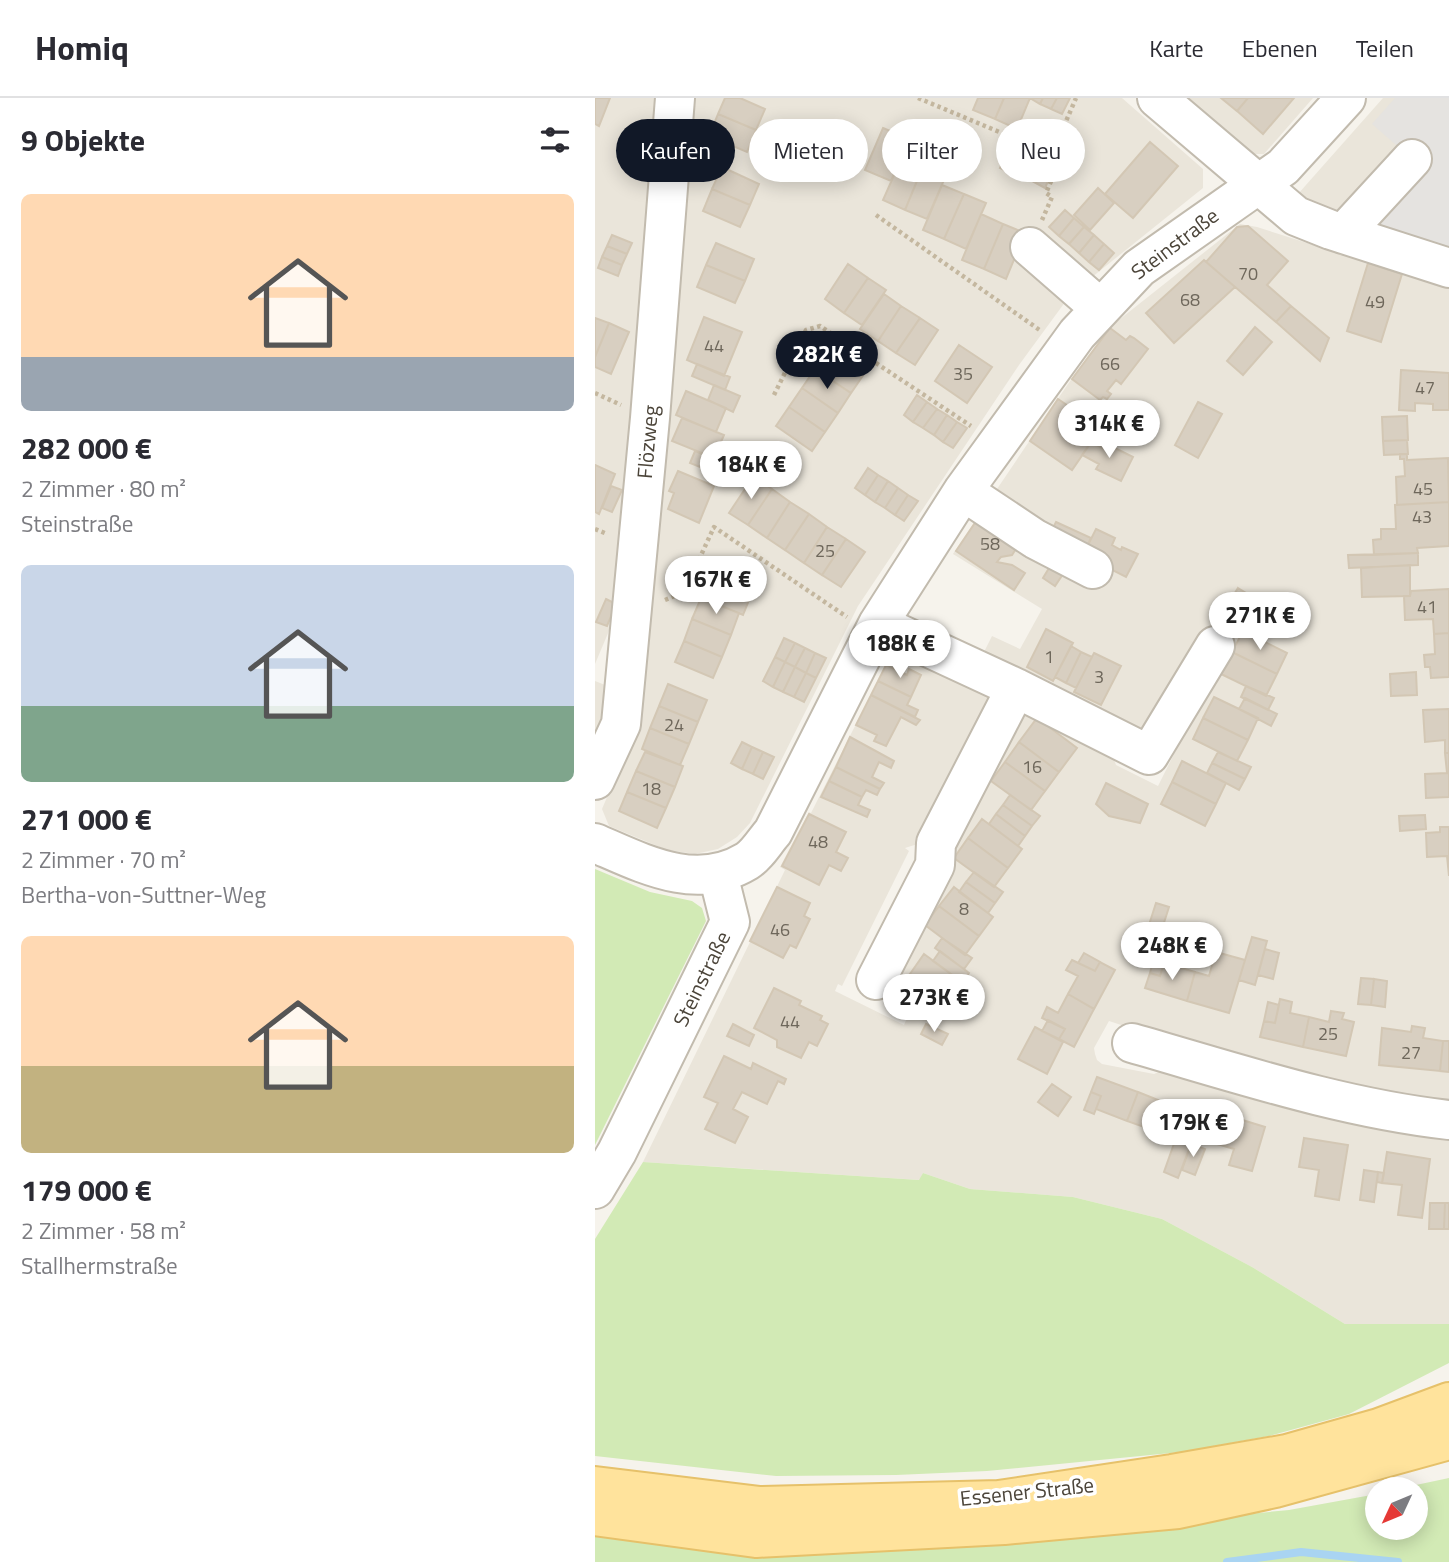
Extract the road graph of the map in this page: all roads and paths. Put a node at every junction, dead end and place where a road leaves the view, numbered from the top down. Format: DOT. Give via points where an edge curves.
graph roads {
  1 [pos="675,98"];
  2 [pos="918,98"];
  3 [pos="1076,98"];
  4 [pos="1157,98"];
  5 [pos="1346,98"];
  6 [pos="1067,119"];
  7 [pos="996,131"];
  8 [pos="1412,159"];
  9 [pos="1051,182"];
  10 [pos="1258,184"];
  11 [pos="876,215"];
  12 [pos="1343,234"];
  13 [pos="1030,247"];
  14 [pos="1449,268"];
  15 [pos="1100,308"];
  16 [pos="1066,348"];
  17 [pos="774,395"];
  18 [pos="997,443"];
  19 [pos="963,491"];
  20 [pos="1093,569"];
  21 [pos="631,614"];
  22 [pos="875,629"];
  23 [pos="1215,646"];
  24 [pos="1016,688"];
  25 [pos="595,780"];
  26 [pos="595,843"];
  27 [pos="718,874"];
  28 [pos="876,981"];
  29 [pos="1132,1043"];
  30 [pos="1449,1120"];
  31 [pos="595,1189"];
  32 [pos="1449,1402"];
  33 [pos="1444,1444"];
  34 [pos="595,1486"];
  35 [pos="595,1516"];
  1 -- 21 [label="street, Flözweg"];
  2 -- 7 [label="path"];
  3 -- 6 [label="path"];
  4 -- 10 [label="street"];
  5 -- 10 [label="street, Steinstraße" via="1283,167"];
  8 -- 12 [label="street"];
  9 -- 13 [label="path" via="1046,193 1052,197"];
  10 -- 12 [label="street" via="1296,216"];
  10 -- 15 [label="street, Steinstraße" via="1139,268"];
  11 -- 16 [label="path"];
  12 -- 14 [label="street"];
  13 -- 15 [label="street"];
  15 -- 16 [label="street, Steinstraße"];
  16 -- 18 [label="street, Steinstraße"];
  17 -- 18 [label="path" via="806,330 820,326"];
  18 -- 19 [label="street, Steinstraße"];
  19 -- 20 [label="street" via="1035,539"];
  19 -- 22 [label="street, Steinstraße"];
  21 -- 22 [label="path" via="684,592 714,527"];
  21 -- 25 [label="street, Flözweg" via="621,724"];
  22 -- 24 [label="street"];
  22 -- 27 [label="street, Steinstraße" via="773,832 749,860"];
  23 -- 24 [label="street" via="1149,755"];
  24 -- 28 [label="street" via="936,842 935,865"];
  26 -- 27 [label="street" via="658,870 687,876"];
  27 -- 31 [label="street, Steinstraße" via="730,922"];
  29 -- 30 [label="street" via="1307,1093 1402,1115"];
  32 -- 34 [label="main road, Essener Straße" via="1287,1454 999,1500 760,1506"];
  33 -- 35 [label="main road, Essener Straße" via="1178,1509 1004,1525 756,1538"];
}
